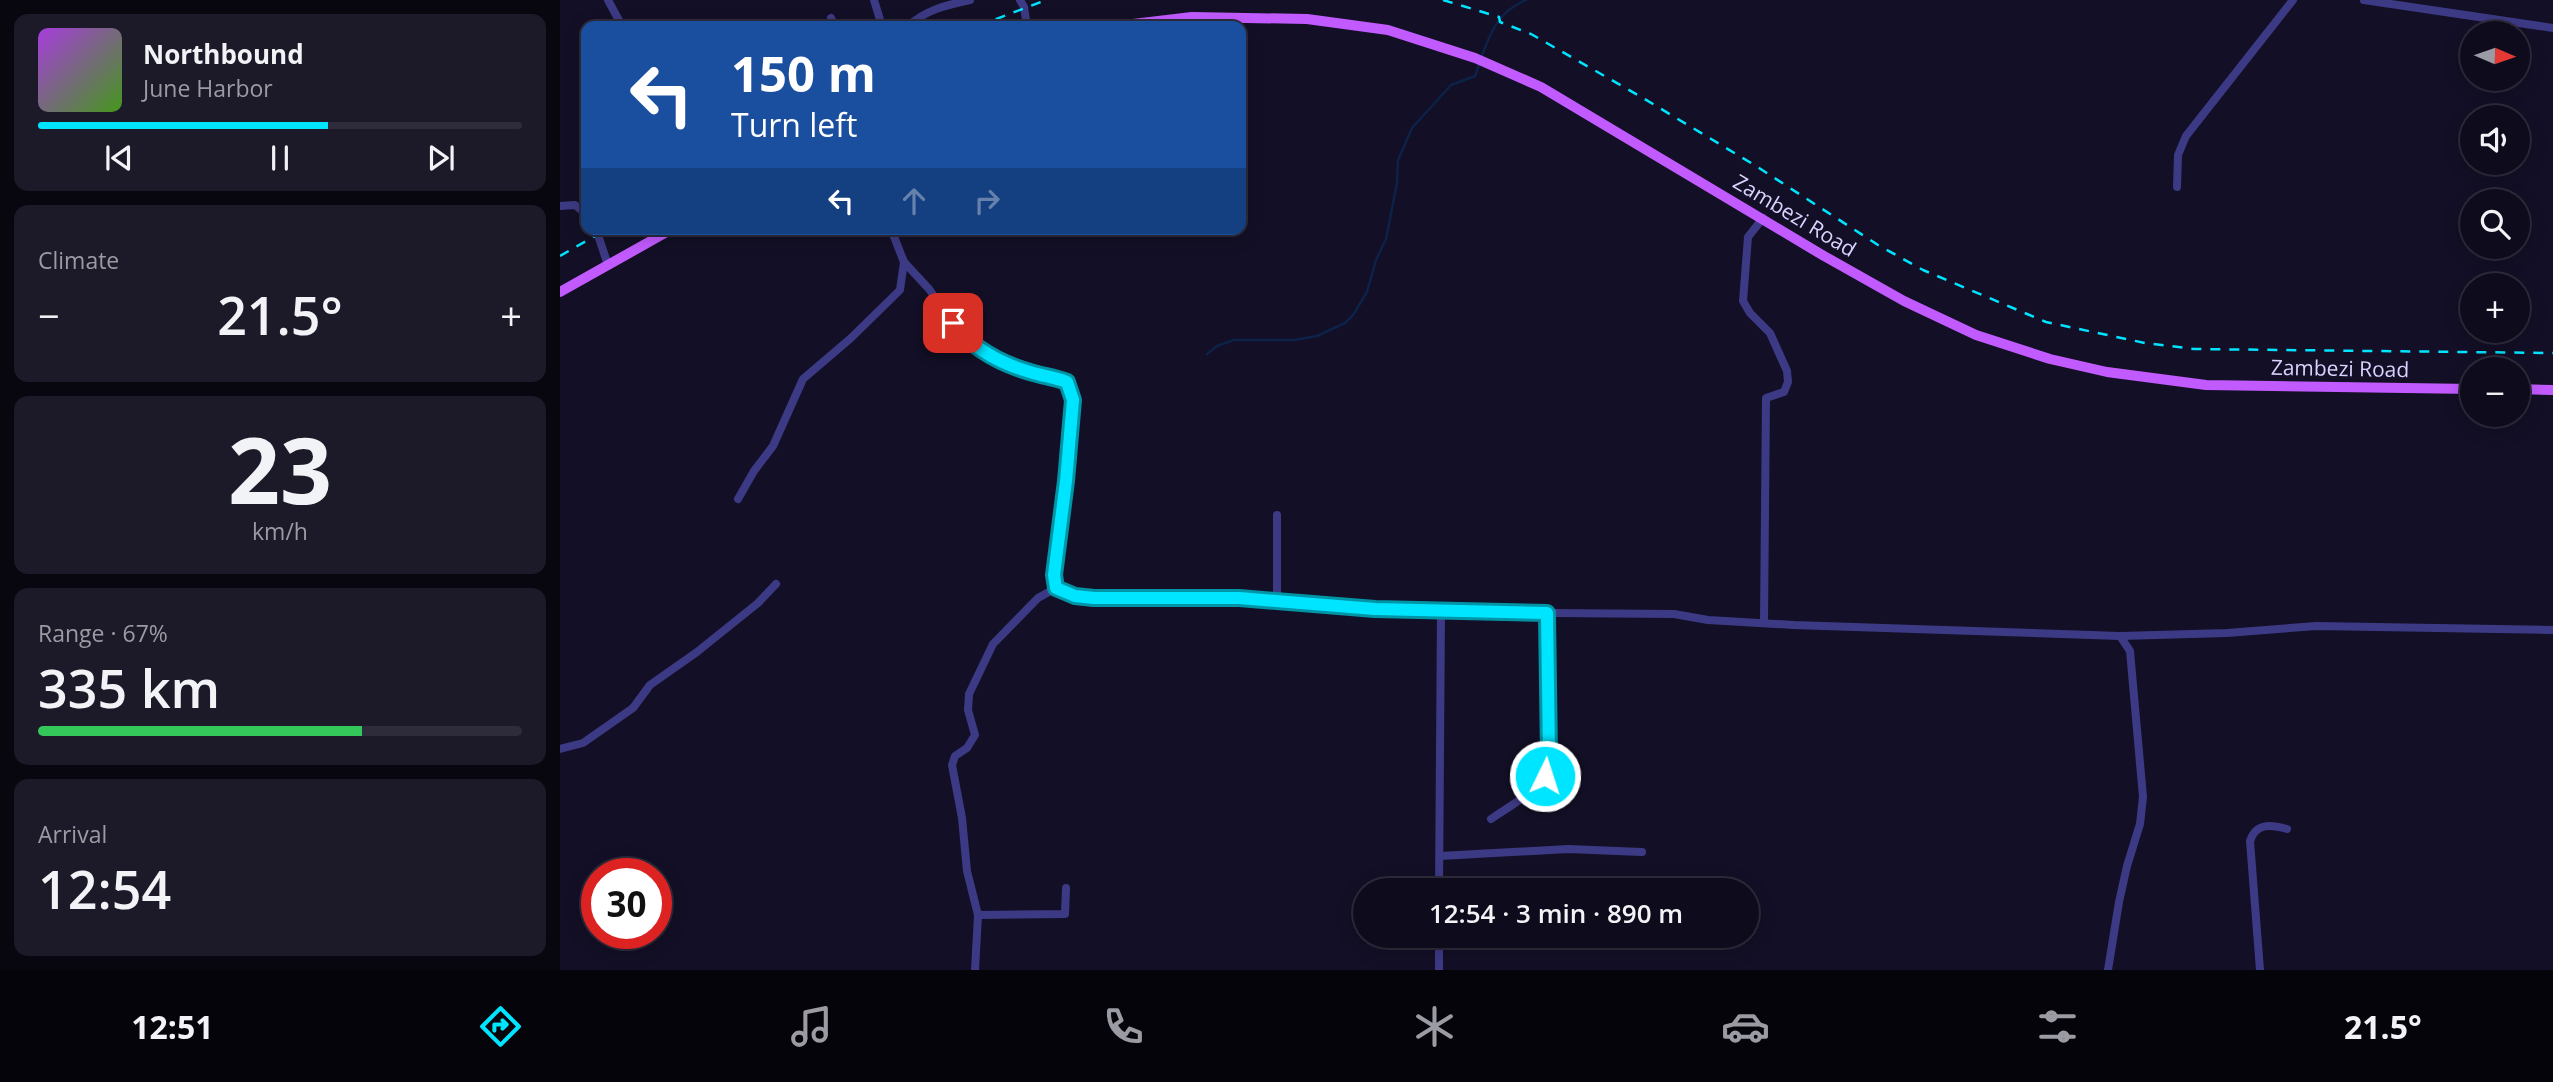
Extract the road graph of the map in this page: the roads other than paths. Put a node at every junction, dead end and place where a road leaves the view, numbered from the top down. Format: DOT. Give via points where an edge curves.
graph roads {
  1 [pos="608,0"];
  2 [pos="874,0"];
  3 [pos="970,0"];
  4 [pos="1020,0"];
  5 [pos="2292,0"];
  6 [pos="2364,0"];
  7 [pos="619,21"];
  8 [pos="880,21"];
  9 [pos="914,21"];
  10 [pos="1026,21"];
  11 [pos="1158,21"];
  12 [pos="2553,28"];
  13 [pos="2177,187"];
  14 [pos="560,206"];
  15 [pos="581,210"];
  16 [pos="1763,218"];
  17 [pos="598,235"];
  18 [pos="661,235"];
  19 [pos="893,235"];
  20 [pos="904,262"];
  21 [pos="608,265"];
  22 [pos="560,292"];
  23 [pos="2460,389"];
  24 [pos="2530,389"];
  25 [pos="2553,390"];
  26 [pos="738,499"];
  27 [pos="1278,515"];
  28 [pos="776,584"];
  29 [pos="1056,588"];
  30 [pos="1277,601"];
  31 [pos="1441,612"];
  32 [pos="1547,613"];
  33 [pos="1763,622"];
  34 [pos="2553,630"];
  35 [pos="2119,636"];
  36 [pos="560,749"];
  37 [pos="1491,819"];
  38 [pos="2287,829"];
  39 [pos="1642,852"];
  40 [pos="1440,856"];
  41 [pos="1439,878"];
  42 [pos="1066,888"];
  43 [pos="978,915"];
  44 [pos="1439,948"];
  45 [pos="975,970"];
  46 [pos="1438,970"];
  47 [pos="2108,970"];
  48 [pos="2260,970"];
  1 -- 7 [label="street"];
  2 -- 8 [label="street"];
  3 -- 9 [label="street" via="938,7"];
  4 -- 10 [label="street"];
  5 -- 13 [label="street" via="2186,136 2178,155"];
  6 -- 12 [label="street"];
  11 -- 16 [label="main road, Zambezi Road" via="1192,17 1307,19 1388,30 1478,59 1541,87"];
  14 -- 15 [label="street" via="575,205"];
  16 -- 23 [label="main road, Zambezi Road" via="1904,301 1976,335 2050,359 2206,385"];
  16 -- 33 [label="street" via="1748,237 1743,301 1770,333 1788,382 1784,392 1766,398"];
  17 -- 21 [label="street"];
  18 -- 21 [label="main road"];
  19 -- 20 [label="street"];
  20 -- 26 [label="street" via="900,290 803,379 773,446"];
  20 -- 29 [label="street" via="965,340 996,359 1067,382 1073,400"];
  21 -- 22 [label="main road"];
  24 -- 25 [label="main road"];
  27 -- 30 [label="street"];
  28 -- 36 [label="street" via="697,652 650,685 633,708 583,743"];
  29 -- 30 [label="street" via="1094,598"];
  29 -- 43 [label="street" via="1038,598 993,644 969,694 975,735 952,765"];
  30 -- 31 [label="street"];
  31 -- 32 [label="street"];
  31 -- 40 [label="street"];
  32 -- 33 [label="street" via="1674,614"];
  32 -- 37 [label="street" via="1548,767 1539,784"];
  33 -- 35 [label="street"];
  34 -- 35 [label="street" via="2316,626"];
  35 -- 47 [label="street" via="2130,651 2143,797"];
  38 -- 48 [label="street" via="2264,826 2256,829 2250,841"];
  39 -- 40 [label="street" via="1567,849"];
  40 -- 41 [label="street"];
  42 -- 43 [label="street" via="1065,914"];
  43 -- 45 [label="street"];
  44 -- 46 [label="street"];
}
